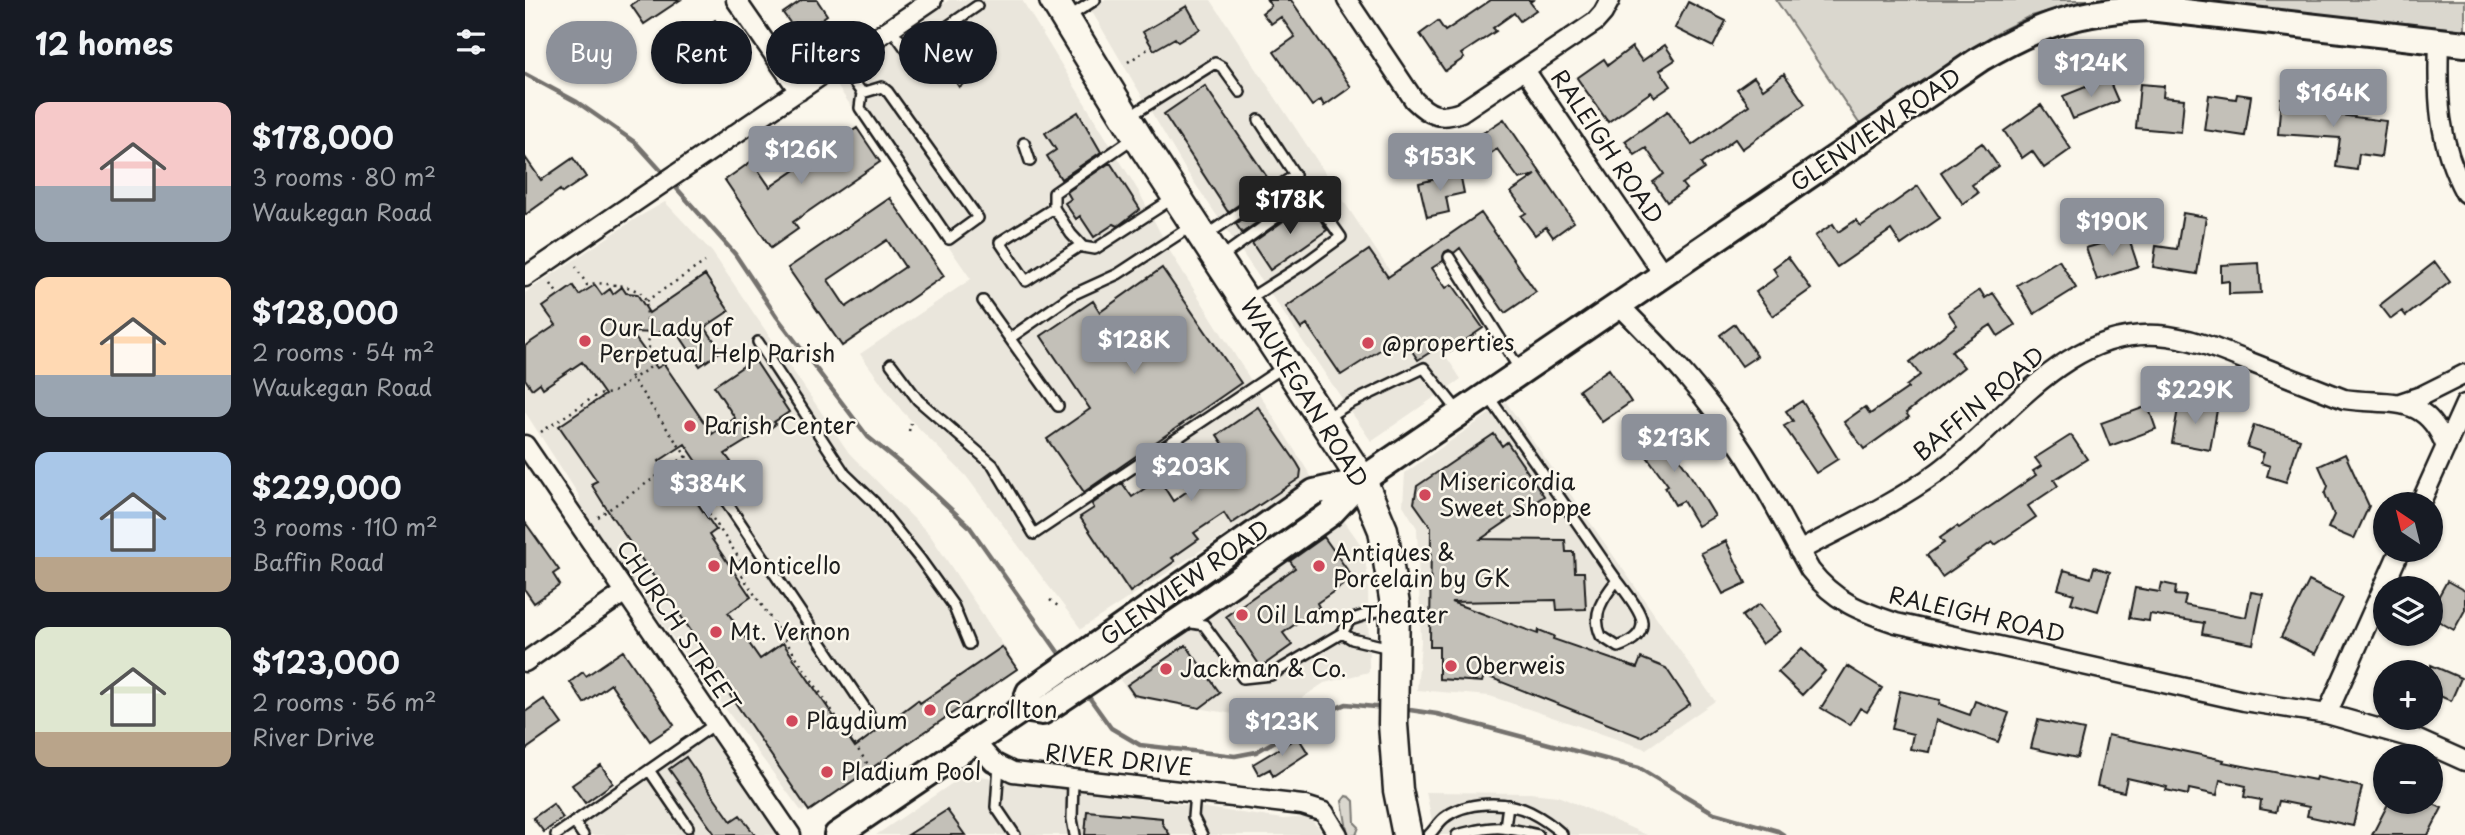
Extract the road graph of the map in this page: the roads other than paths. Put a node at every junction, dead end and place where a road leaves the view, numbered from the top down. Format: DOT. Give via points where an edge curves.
graph roads {
  1 [pos="736,0"];
  2 [pos="932,0"];
  3 [pos="1095,0"];
  4 [pos="1347,0"];
  5 [pos="1610,0"];
  6 [pos="977,6"];
  7 [pos="1060,10"];
  8 [pos="891,28"];
  9 [pos="885,32"];
  10 [pos="2439,41"];
  11 [pos="2465,44"];
  12 [pos="1525,70"];
  13 [pos="809,84"];
  14 [pos="855,84"];
  15 [pos="799,91"];
  16 [pos="1240,92"];
  17 [pos="862,93"];
  18 [pos="1259,120"];
  19 [pos="1131,127"];
  20 [pos="1024,143"];
  21 [pos="1030,161"];
  22 [pos="2465,193"];
  23 [pos="1176,196"];
  24 [pos="1054,208"];
  25 [pos="1205,240"];
  26 [pos="1081,245"];
  27 [pos="1449,257"];
  28 [pos="1664,275"];
  29 [pos="525,277"];
  30 [pos="983,301"];
  31 [pos="1245,301"];
  32 [pos="1619,305"];
  33 [pos="1010,338"];
  34 [pos="758,342"];
  35 [pos="891,364"];
  36 [pos="1287,365"];
  37 [pos="1521,372"];
  38 [pos="2465,374"];
  39 [pos="1487,395"];
  40 [pos="2400,403"];
  41 [pos="2465,404"];
  42 [pos="1058,406"];
  43 [pos="1460,414"];
  44 [pos="1323,420"];
  45 [pos="525,445"];
  46 [pos="2446,447"];
  47 [pos="1362,481"];
  48 [pos="726,492"];
  49 [pos="2425,492"];
  50 [pos="1799,551"];
  51 [pos="2395,562"];
  52 [pos="1617,580"];
  53 [pos="625,592"];
  54 [pos="1395,605"];
  55 [pos="1197,615"];
  56 [pos="1342,633"];
  57 [pos="969,644"];
  58 [pos="1395,649"];
  59 [pos="525,662"];
  60 [pos="1055,689"];
  61 [pos="869,714"];
  62 [pos="2327,714"];
  63 [pos="715,724"];
  64 [pos="975,742"];
  65 [pos="2465,761"];
  66 [pos="999,765"];
  67 [pos="649,770"];
  68 [pos="1073,780"];
  69 [pos="1195,793"];
  70 [pos="1508,806"];
  71 [pos="575,822"];
  72 [pos="688,827"];
  73 [pos="1505,827"];
  74 [pos="1198,834"];
  75 [pos="556,835"];
  76 [pos="583,835"];
  77 [pos="790,835"];
  78 [pos="837,835"];
  79 [pos="1015,835"];
  80 [pos="1075,835"];
  81 [pos="1338,835"];
  82 [pos="1407,835"];
  83 [pos="1429,835"];
  84 [pos="1457,835"];
  85 [pos="1538,835"];
  86 [pos="1548,835"];
  1 -- 15 [label="street"];
  2 -- 8 [label="street"];
  3 -- 7 [label="lane"];
  4 -- 12 [label="street" via="1414,100 1434,115 1461,112"];
  5 -- 12 [label="street, RALEIGH ROAD" via="1595,22"];
  6 -- 8 [label="lane" via="909,53"];
  7 -- 19 [label="main road, WAUKEGAN ROAD"];
  8 -- 9 [label="street"];
  10 -- 11 [label="main road, GLENVIEW ROAD"];
  10 -- 22 [label="street" via="2441,128"];
  10 -- 28 [label="main road, GLENVIEW ROAD" via="2149,8 2111,10 2046,25 1980,59"];
  12 -- 28 [label="street, RALEIGH ROAD"];
  13 -- 15 [label="street"];
  14 -- 17 [label="lane"];
  15 -- 29 [label="street"];
  16 -- 19 [label="lane" via="1215,63"];
  17 -- 17 [label="lane" via="882,87 888,92 978,218 949,239 860,108"];
  18 -- 25 [label="lane" via="1295,175"];
  19 -- 23 [label="main road, WAUKEGAN ROAD"];
  19 -- 24 [label="lane" via="1054,193"];
  20 -- 21 [label="lane"];
  23 -- 25 [label="main road, WAUKEGAN ROAD"];
  23 -- 26 [label="lane" via="1095,249"];
  24 -- 26 [label="lane"];
  24 -- 26 [label="lane" via="1000,242 1025,281"];
  25 -- 31 [label="main road, WAUKEGAN ROAD"];
  25 -- 31 [label="lane" via="1310,193 1342,237"];
  25 -- 33 [label="lane" via="1072,295"];
  27 -- 37 [label="lane"];
  28 -- 32 [label="main road, GLENVIEW ROAD"];
  30 -- 33 [label="lane"];
  31 -- 36 [label="main road, WAUKEGAN ROAD"];
  32 -- 37 [label="main road, GLENVIEW ROAD"];
  32 -- 50 [label="street, RALEIGH ROAD" via="1717,415 1744,452"];
  33 -- 42 [label="lane"];
  34 -- 57 [label="lane" via="845,474 874,502 953,605"];
  35 -- 36 [label="lane" via="918,400 993,465 1034,534"];
  36 -- 44 [label="main road, WAUKEGAN ROAD"];
  37 -- 39 [label="main road, GLENVIEW ROAD"];
  38 -- 40 [label="street, BAFFIN ROAD"];
  39 -- 43 [label="main road, GLENVIEW ROAD"];
  39 -- 52 [label="lane"];
  40 -- 46 [label="street, BAFFIN ROAD" via="2420,410"];
  40 -- 50 [label="street, BAFFIN ROAD" via="2344,399 2187,339 2159,335 2120,339 2098,346 2048,375 1937,473"];
  41 -- 46 [label="street"];
  43 -- 44 [label="lane" via="1424,368"];
  43 -- 47 [label="main road, GLENVIEW ROAD"];
  44 -- 47 [label="main road, WAUKEGAN ROAD"];
  45 -- 53 [label="street, CHURCH STREET" via="534,465"];
  46 -- 49 [label="street"];
  47 -- 54 [label="main road, WAUKEGAN ROAD" via="1383,530"];
  47 -- 55 [label="main road, GLENVIEW ROAD" via="1330,514"];
  47 -- 60 [label="main road, GLENVIEW ROAD" via="1314,492 1094,648"];
  48 -- 61 [label="lane" via="727,503"];
  50 -- 62 [label="street, RALEIGH ROAD" via="1834,596 1896,623 2244,701"];
  51 -- 62 [label="street"];
  52 -- 52 [label="lane" via="1642,624 1640,634 1618,647 1601,636 1596,618"];
  53 -- 59 [label="street"];
  53 -- 63 [label="street, CHURCH STREET"];
  54 -- 56 [label="lane" via="1350,620"];
  54 -- 58 [label="main road, WAUKEGAN ROAD"];
  55 -- 56 [label="lane" via="1243,678 1271,675"];
  55 -- 60 [label="main road, GLENVIEW ROAD" via="1108,668"];
  56 -- 58 [label="lane"];
  58 -- 82 [label="main road, WAUKEGAN ROAD" via="1393,723"];
  60 -- 64 [label="main road, GLENVIEW ROAD" via="1042,712 1023,709"];
  62 -- 65 [label="street, RALEIGH ROAD" via="2416,739"];
  63 -- 67 [label="lane"];
  63 -- 77 [label="street, CHURCH STREET"];
  64 -- 66 [label="street, RIVER DRIVE"];
  64 -- 78 [label="main road, GLENVIEW ROAD"];
  66 -- 68 [label="street, RIVER DRIVE" via="1013,772"];
  66 -- 79 [label="lane" via="996,807"];
  67 -- 71 [label="lane"];
  67 -- 72 [label="lane"];
  68 -- 69 [label="street, RIVER DRIVE"];
  68 -- 80 [label="lane"];
  69 -- 74 [label="lane" via="1193,817"];
  69 -- 81 [label="street, RIVER DRIVE" via="1302,805 1324,812"];
  70 -- 73 [label="lane"];
  70 -- 83 [label="lane" via="1477,805 1459,810"];
  70 -- 86 [label="lane" via="1527,810 1562,834"];
  71 -- 75 [label="lane"];
  71 -- 76 [label="lane"];
  73 -- 84 [label="lane"];
  73 -- 85 [label="lane"];
}
